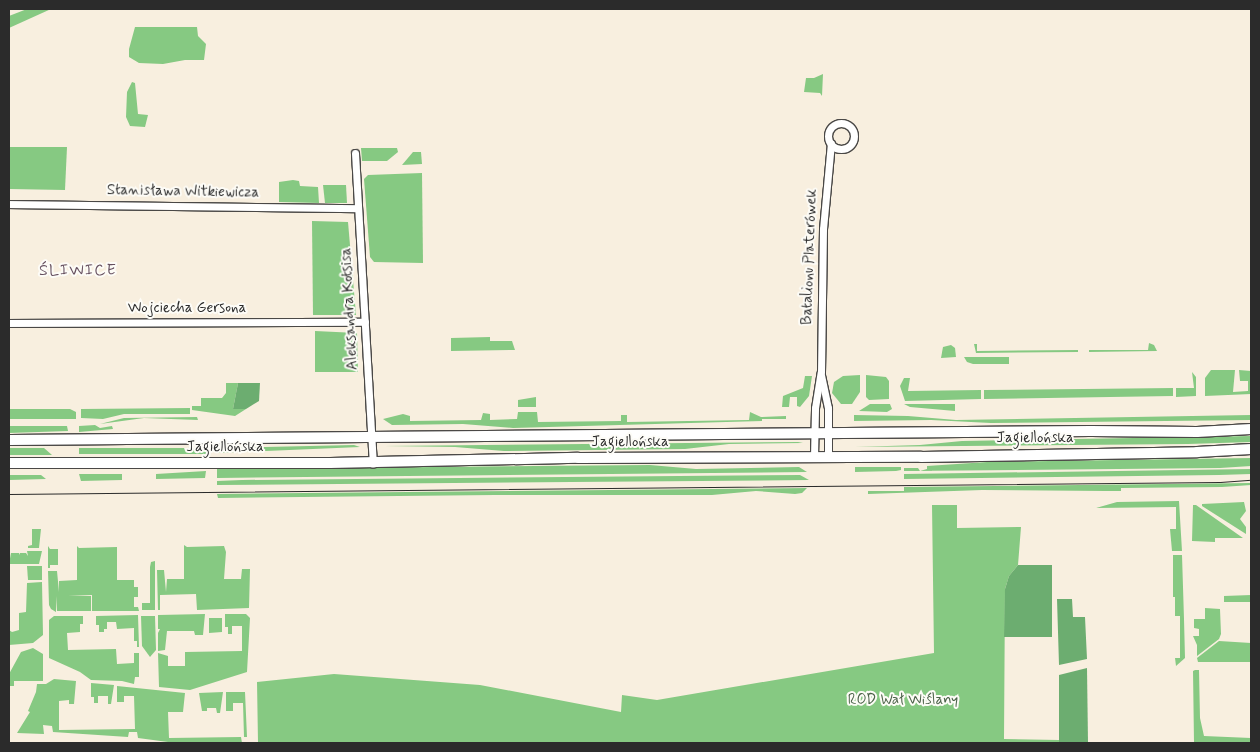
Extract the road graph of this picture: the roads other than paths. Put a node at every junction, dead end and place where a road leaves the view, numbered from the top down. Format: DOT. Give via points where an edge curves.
graph roads {
  1 [pos="830,143"];
  2 [pos="355,153"];
  3 [pos="9,204"];
  4 [pos="357,208"];
  5 [pos="9,322"];
  6 [pos="365,322"];
  7 [pos="821,372"];
  8 [pos="1251,429"];
  9 [pos="814,433"];
  10 [pos="828,433"];
  11 [pos="371,436"];
  12 [pos="9,440"];
  13 [pos="1251,449"];
  14 [pos="814,457"];
  15 [pos="828,457"];
  16 [pos="374,462"];
  17 [pos="9,463"];
  1 -- 7 [label="street, Batalionu Platerówek" via="823,229"];
  2 -- 4 [label="street, Aleksandra Kotsisa"];
  3 -- 4 [label="street, Stanisława Witkiewicza"];
  4 -- 6 [label="street, Aleksandra Kotsisa"];
  5 -- 6 [label="street, Wojciecha Gersona"];
  6 -- 11 [label="street, Aleksandra Kotsisa"];
  7 -- 9 [label="street, Batalionu Platerówek" via="815,402"];
  7 -- 10 [label="street, Batalionu Platerówek" via="828,408"];
  8 -- 10 [label="main road, Jagiellońska"];
  9 -- 10 [label="main road, Jagiellońska"];
  9 -- 11 [label="main road, Jagiellońska"];
  9 -- 14 [label="street, Batalionu Platerówek"];
  10 -- 15 [label="street, Batalionu Platerówek"];
  11 -- 12 [label="main road, Jagiellońska"];
  11 -- 16 [label="street, Aleksandra Kotsisa"];
  13 -- 15 [label="main road, Jagiellońska"];
  14 -- 15 [label="main road, Jagiellońska"];
  14 -- 16 [label="main road, Jagiellońska"];
  16 -- 17 [label="main road, Jagiellońska"];
}
